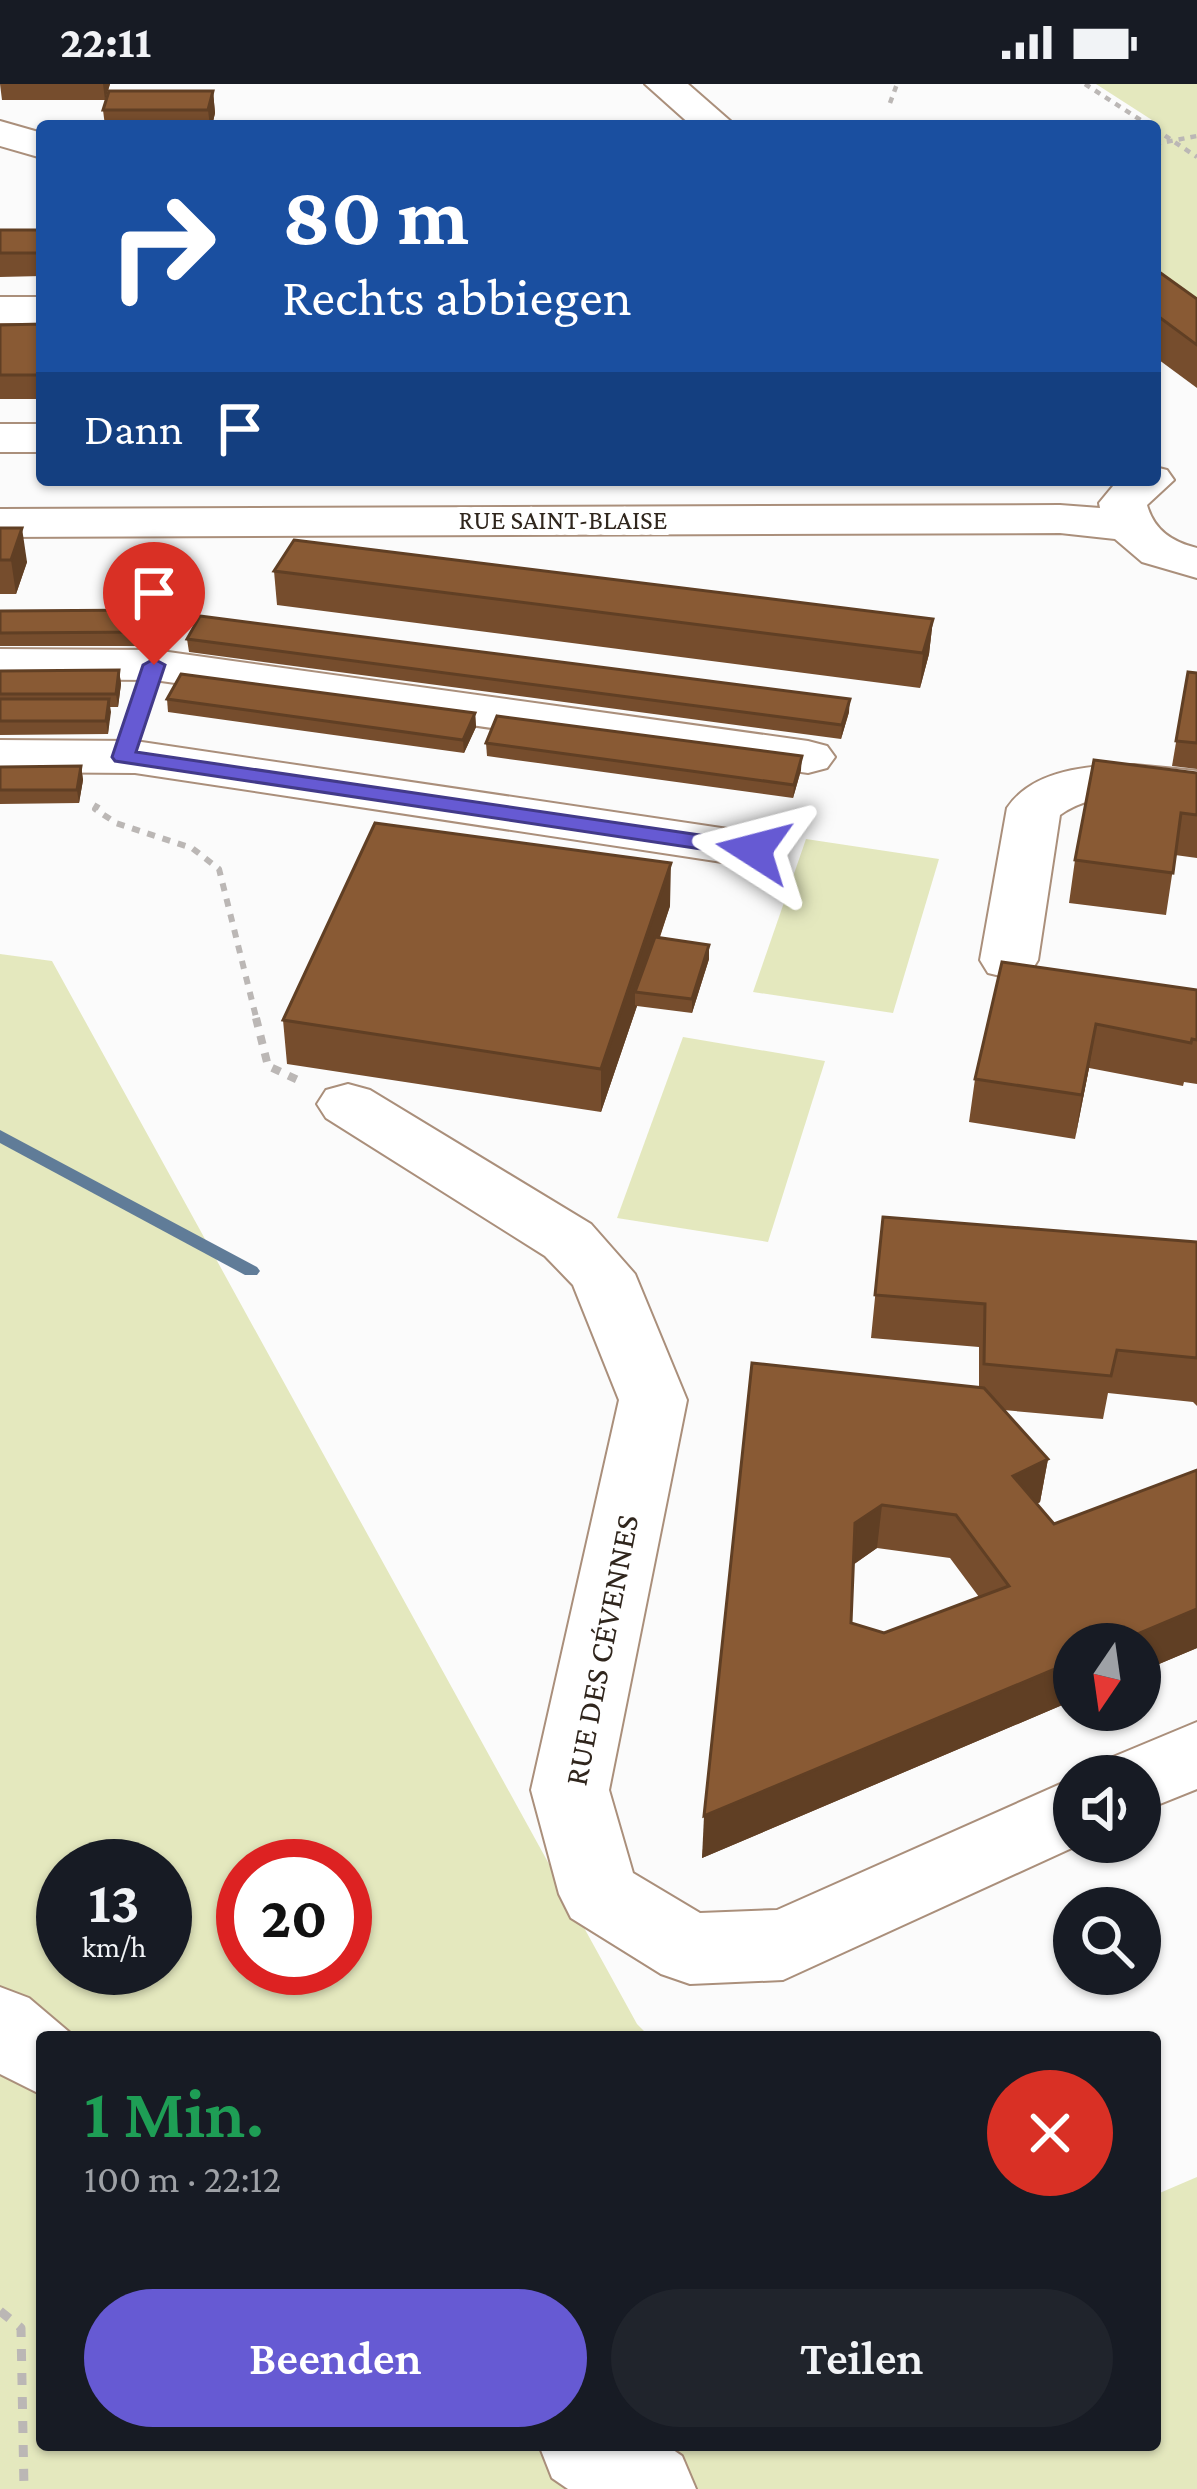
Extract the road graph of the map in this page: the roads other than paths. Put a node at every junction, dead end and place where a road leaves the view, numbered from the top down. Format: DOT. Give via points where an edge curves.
graph roads {
  1 [pos="664,84"];
  2 [pos="709,120"];
  3 [pos="0,133"];
  4 [pos="36,144"];
  5 [pos="0,310"];
  6 [pos="36,310"];
  7 [pos="0,438"];
  8 [pos="36,438"];
  9 [pos="1138,486"];
  10 [pos="385,500"];
  11 [pos="150,501"];
  12 [pos="0,524"];
  13 [pos="1126,525"];
  14 [pos="1197,563"];
  15 [pos="0,664"];
  16 [pos="154,665"];
  17 [pos="0,756"];
  18 [pos="123,757"];
  19 [pos="808,757"];
  20 [pos="1197,787"];
  21 [pos="754,850"];
  22 [pos="1009,960"];
  23 [pos="348,1103"];
  24 [pos="1197,1754"];
  25 [pos="1161,1770"];
  26 [pos="1053,1821"];
  27 [pos="0,2024"];
  28 [pos="36,2052"];
  29 [pos="594,2451"];
  30 [pos="649,2489"];
  1 -- 2 [label="street"];
  3 -- 4 [label="street"];
  5 -- 6 [label="street"];
  7 -- 8 [label="street"];
  9 -- 13 [label="street" via="1123,503"];
  10 -- 11 [label="street, RUE SAINT-BLAISE"];
  10 -- 13 [label="street, RUE SAINT-BLAISE"];
  11 -- 12 [label="street, RUE SAINT-BLAISE"];
  13 -- 14 [label="street, RUE SAINT-BLAISE" via="1146,545"];
  15 -- 16 [label="street"];
  16 -- 18 [label="street"];
  16 -- 19 [label="street"];
  17 -- 18 [label="street"];
  18 -- 21 [label="street"];
  20 -- 22 [label="street" via="1091,783 1048,795 1034,808"];
  23 -- 26 [label="street, RUE DES CÉVENNES" via="568,1240 602,1274 653,1400 570,1790 599,1894 690,1949 783,1945"];
  24 -- 25 [label="street"];
  27 -- 28 [label="street"];
  29 -- 30 [label="street"];
}
